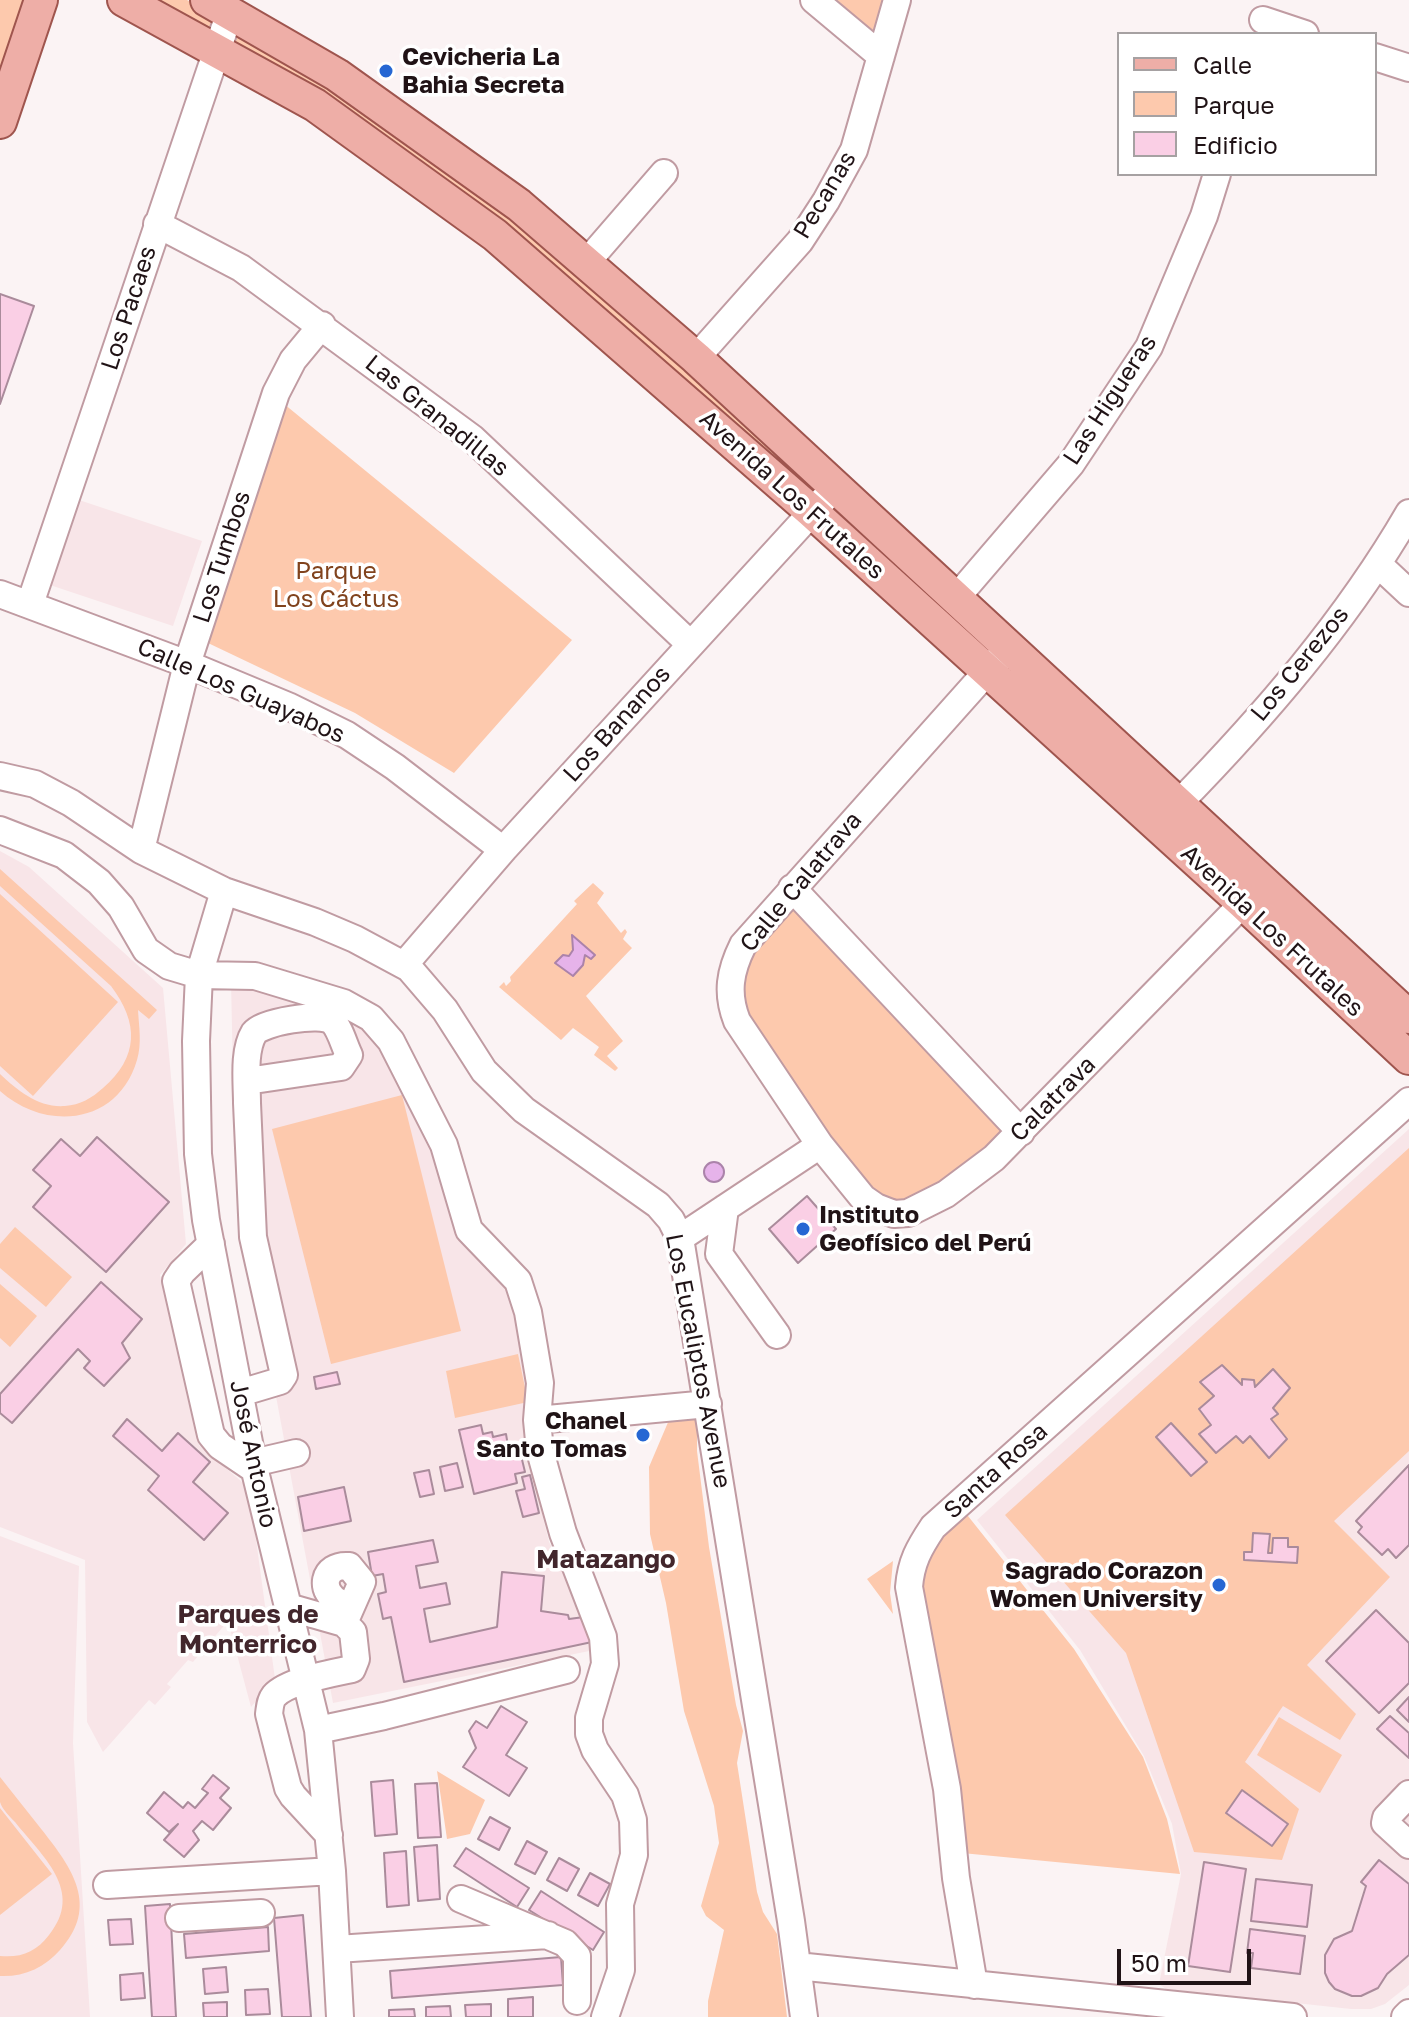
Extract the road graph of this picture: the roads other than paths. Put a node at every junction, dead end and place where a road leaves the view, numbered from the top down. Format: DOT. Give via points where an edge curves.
graph roads {
  1 [pos="41,0"];
  2 [pos="124,0"];
  3 [pos="814,0"];
  4 [pos="897,0"];
  5 [pos="218,6"];
  6 [pos="1263,18"];
  7 [pos="1300,32"];
  8 [pos="217,49"];
  9 [pos="881,56"];
  10 [pos="1377,58"];
  11 [pos="1409,68"];
  12 [pos="0,122"];
  13 [pos="664,173"];
  14 [pos="1216,176"];
  15 [pos="157,224"];
  16 [pos="586,263"];
  17 [pos="322,325"];
  18 [pos="696,358"];
  19 [pos="835,487"];
  20 [pos="811,511"];
  21 [pos="1409,513"];
  22 [pos="1379,565"];
  23 [pos="1409,593"];
  24 [pos="0,594"];
  25 [pos="956,598"];
  26 [pos="30,604"];
  27 [pos="689,643"];
  28 [pos="1009,647"];
  29 [pos="187,664"];
  30 [pos="987,671"];
  31 [pos="0,776"];
  32 [pos="1178,804"];
  33 [pos="0,830"];
  34 [pos="141,850"];
  35 [pos="503,850"];
  36 [pos="792,888"];
  37 [pos="224,891"];
  38 [pos="1253,893"];
  39 [pos="404,965"];
  40 [pos="199,975"];
  41 [pos="1409,1017"];
  42 [pos="1409,1058"];
  43 [pos="247,1081"];
  44 [pos="1409,1101"];
  45 [pos="1021,1132"];
  46 [pos="820,1145"];
  47 [pos="725,1208"];
  48 [pos="680,1238"];
  49 [pos="211,1244"];
  50 [pos="777,1335"];
  51 [pos="240,1393"];
  52 [pos="708,1404"];
  53 [pos="537,1420"];
  54 [pos="296,1453"];
  55 [pos="254,1466"];
  56 [pos="288,1607"];
  57 [pos="566,1670"];
  58 [pos="306,1680"];
  59 [pos="318,1730"];
  60 [pos="1409,1794"];
  61 [pos="329,1835"];
  62 [pos="1409,1845"];
  63 [pos="332,1871"];
  64 [pos="107,1885"];
  65 [pos="461,1899"];
  66 [pos="261,1913"];
  67 [pos="179,1918"];
  68 [pos="548,1935"];
  69 [pos="337,1949"];
  70 [pos="797,1966"];
  71 [pos="974,1985"];
  72 [pos="577,2001"];
  73 [pos="1244,2015"];
  74 [pos="340,2017"];
  75 [pos="605,2017"];
  76 [pos="804,2017"];
  77 [pos="1293,2017"];
  1 -- 12 [label="main road"];
  2 -- 8 [label="main road, Avenida Los Frutales"];
  3 -- 9 [label="street"];
  4 -- 9 [label="street, Pecanas"];
  5 -- 8 [label="street, Los Pacaes"];
  5 -- 16 [label="main road, Avenida Los Frutales" via="337,75 519,205"];
  6 -- 7 [label="street"];
  8 -- 15 [label="street, Los Pacaes"];
  8 -- 20 [label="main road, Avenida Los Frutales" via="315,105 495,235"];
  9 -- 18 [label="street, Pecanas" via="854,150 826,201 800,241"];
  10 -- 11 [label="street"];
  13 -- 16 [label="street"];
  14 -- 25 [label="street, Las Higueras" via="1149,347 1071,464"];
  15 -- 17 [label="street, Las Granadillas" via="241,268"];
  15 -- 26 [label="street, Los Pacaes"];
  16 -- 18 [label="main road, Avenida Los Frutales"];
  17 -- 27 [label="street, Las Granadillas" via="472,438"];
  17 -- 29 [label="street, Los Tumbos" via="293,360 276,393"];
  18 -- 19 [label="main road, Avenida Los Frutales"];
  19 -- 20 [label="street, Los Bananos"];
  19 -- 25 [label="main road, Avenida Los Frutales"];
  20 -- 27 [label="street, Los Bananos"];
  20 -- 30 [label="main road, Avenida Los Frutales"];
  21 -- 22 [label="street, Los Cerezos"];
  22 -- 23 [label="street"];
  22 -- 32 [label="street, Los Cerezos" via="1284,689"];
  24 -- 26 [label="street, Calle Los Guayabos"];
  25 -- 28 [label="main road, Avenida Los Frutales"];
  26 -- 29 [label="street, Calle Los Guayabos"];
  27 -- 35 [label="street, Los Bananos"];
  28 -- 30 [label="street, Calle Calatrava"];
  28 -- 32 [label="main road, Avenida Los Frutales"];
  29 -- 34 [label="street, Los Tumbos"];
  29 -- 35 [label="street, Calle Los Guayabos" via="347,735"];
  30 -- 36 [label="street, Calle Calatrava"];
  30 -- 38 [label="main road, Avenida Los Frutales"];
  31 -- 34 [label="street, Los Eucaliptos Avenue" via="35,784"];
  32 -- 38 [label="main road, Avenida Los Frutales"];
  33 -- 40 [label="street" via="64,855 121,907 146,950 169,966"];
  34 -- 37 [label="street, Los Eucaliptos Avenue"];
  35 -- 39 [label="street, Los Bananos"];
  36 -- 45 [label="street"];
  36 -- 46 [label="street, Calle Calatrava" via="743,945 733,964 730,1001 737,1021"];
  37 -- 39 [label="street, Los Eucaliptos Avenue" via="315,922"];
  37 -- 40 [label="street, José Antonio"];
  38 -- 41 [label="main road, Avenida Los Frutales"];
  38 -- 42 [label="main road, Avenida Los Frutales"];
  38 -- 45 [label="street, Calatrava"];
  39 -- 48 [label="street, Los Eucaliptos Avenue" via="445,1010 484,1071 524,1110 658,1205"];
  40 -- 49 [label="street, José Antonio" via="198,1154"];
  40 -- 53 [label="street" via="255,976 344,1003 371,1018 391,1041 444,1145 469,1230 518,1281 540,1383"];
  43 -- 51 [label="street" via="253,1237 284,1375 280,1381"];
  44 -- 71 [label="street, Santa Rosa" via="933,1527 917,1550 909,1587 947,1789"];
  45 -- 46 [label="street, Calatrava" via="946,1194 908,1213 894,1214 863,1198"];
  46 -- 47 [label="street"];
  47 -- 48 [label="street"];
  47 -- 50 [label="street" via="719,1254"];
  48 -- 52 [label="street, Los Eucaliptos Avenue"];
  49 -- 51 [label="street, José Antonio"];
  49 -- 55 [label="street" via="176,1281 211,1435"];
  51 -- 55 [label="street, José Antonio"];
  52 -- 53 [label="street"];
  52 -- 70 [label="street, Los Eucaliptos Avenue"];
  53 -- 75 [label="street" via="540,1451 563,1533 603,1637 605,1664 589,1734 625,1795 633,1820 634,1855 620,1904 621,1970"];
  54 -- 55 [label="street"];
  55 -- 56 [label="street, José Antonio"];
  56 -- 58 [label="street, José Antonio"];
  56 -- 58 [label="street" via="342,1613 353,1632 352,1669"];
  57 -- 59 [label="street"];
  58 -- 59 [label="street, José Antonio"];
  58 -- 61 [label="street" via="276,1693 269,1714 288,1788"];
  59 -- 61 [label="street, José Antonio"];
  60 -- 62 [label="street" via="1385,1823"];
  61 -- 63 [label="street, José Antonio"];
  63 -- 64 [label="street"];
  63 -- 69 [label="street, José Antonio"];
  65 -- 68 [label="street"];
  66 -- 67 [label="street"];
  68 -- 69 [label="street"];
  68 -- 72 [label="street" via="577,1956"];
  69 -- 74 [label="street, José Antonio"];
  70 -- 71 [label="street"];
  70 -- 76 [label="street, Los Eucaliptos Avenue"];
  71 -- 73 [label="street"];
  73 -- 77 [label="street"];
}
